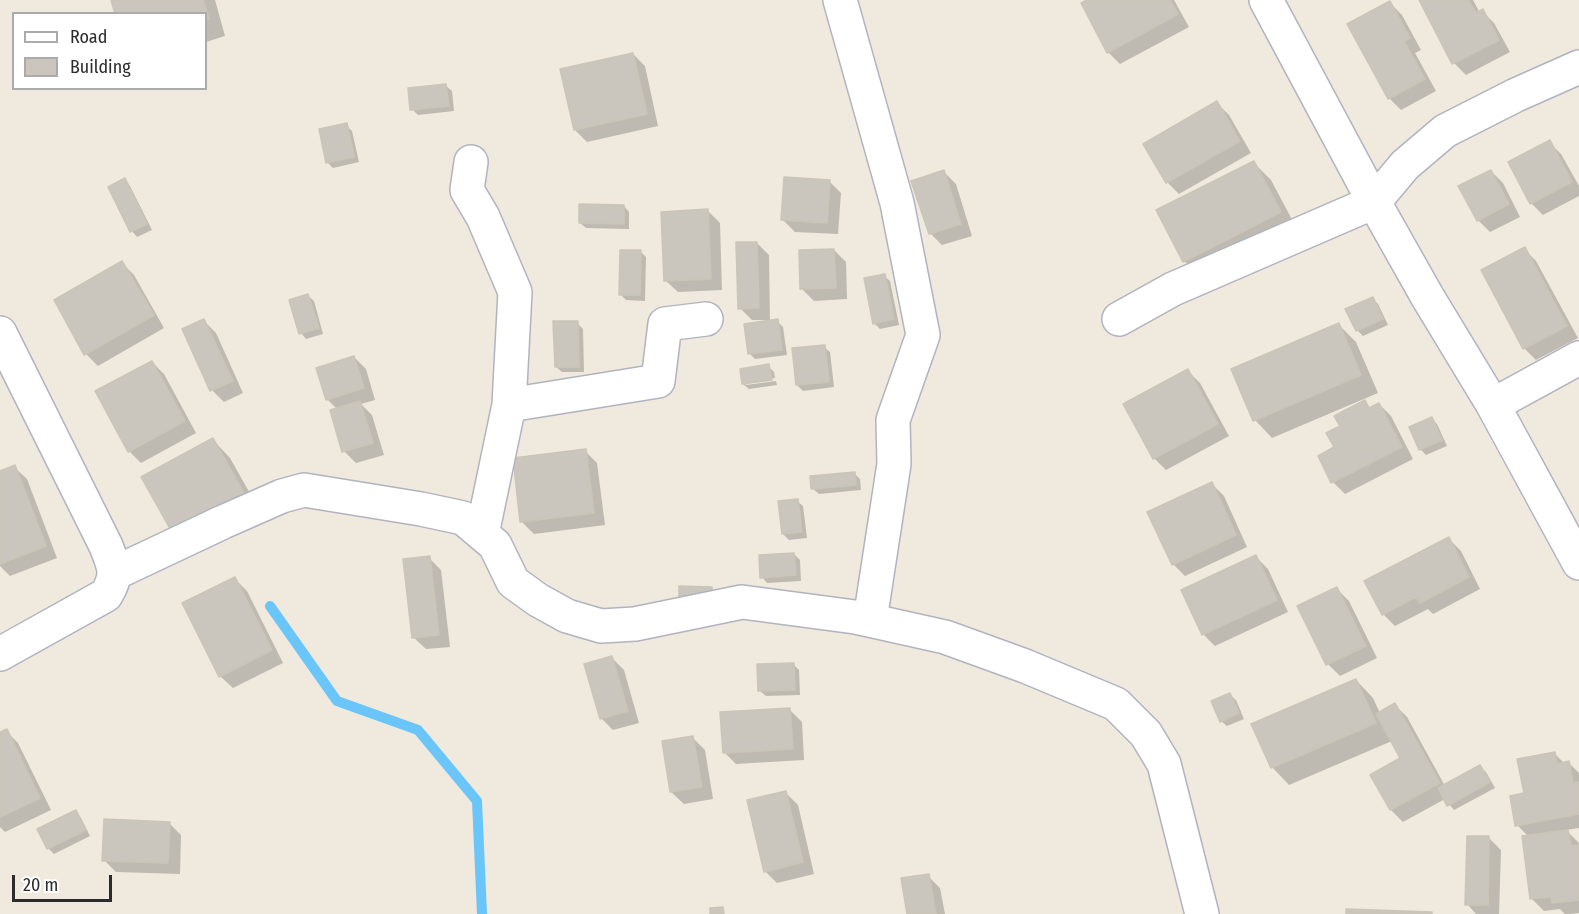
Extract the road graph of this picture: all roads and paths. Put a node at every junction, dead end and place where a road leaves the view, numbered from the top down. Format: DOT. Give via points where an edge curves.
graph roads {
  1 [pos="840,0"];
  2 [pos="1266,0"];
  3 [pos="1579,67"];
  4 [pos="471,162"];
  5 [pos="1374,202"];
  6 [pos="706,319"];
  7 [pos="1119,319"];
  8 [pos="0,333"];
  9 [pos="1579,358"];
  10 [pos="509,405"];
  11 [pos="1493,405"];
  12 [pos="482,534"];
  13 [pos="1579,563"];
  14 [pos="115,573"];
  15 [pos="870,620"];
  16 [pos="0,654"];
  17 [pos="1202,914"];
  1 -- 15 [label="street" via="897,203 923,335 893,420 894,464"];
  2 -- 5 [label="street"];
  3 -- 5 [label="street" via="1445,131 1405,165"];
  4 -- 10 [label="street" via="467,190 515,292"];
  5 -- 7 [label="street" via="1173,289"];
  5 -- 11 [label="street"];
  6 -- 10 [label="street" via="665,324 658,381"];
  8 -- 14 [label="street" via="106,546"];
  9 -- 11 [label="street"];
  10 -- 12 [label="street"];
  11 -- 13 [label="street"];
  12 -- 14 [label="street" via="464,518 304,490 282,496"];
  12 -- 15 [label="street" via="495,545 513,582 567,616 601,626 635,624 742,602"];
  14 -- 16 [label="street" via="106,595"];
  15 -- 17 [label="street" via="945,637 1116,704 1146,734 1164,764"];
}
